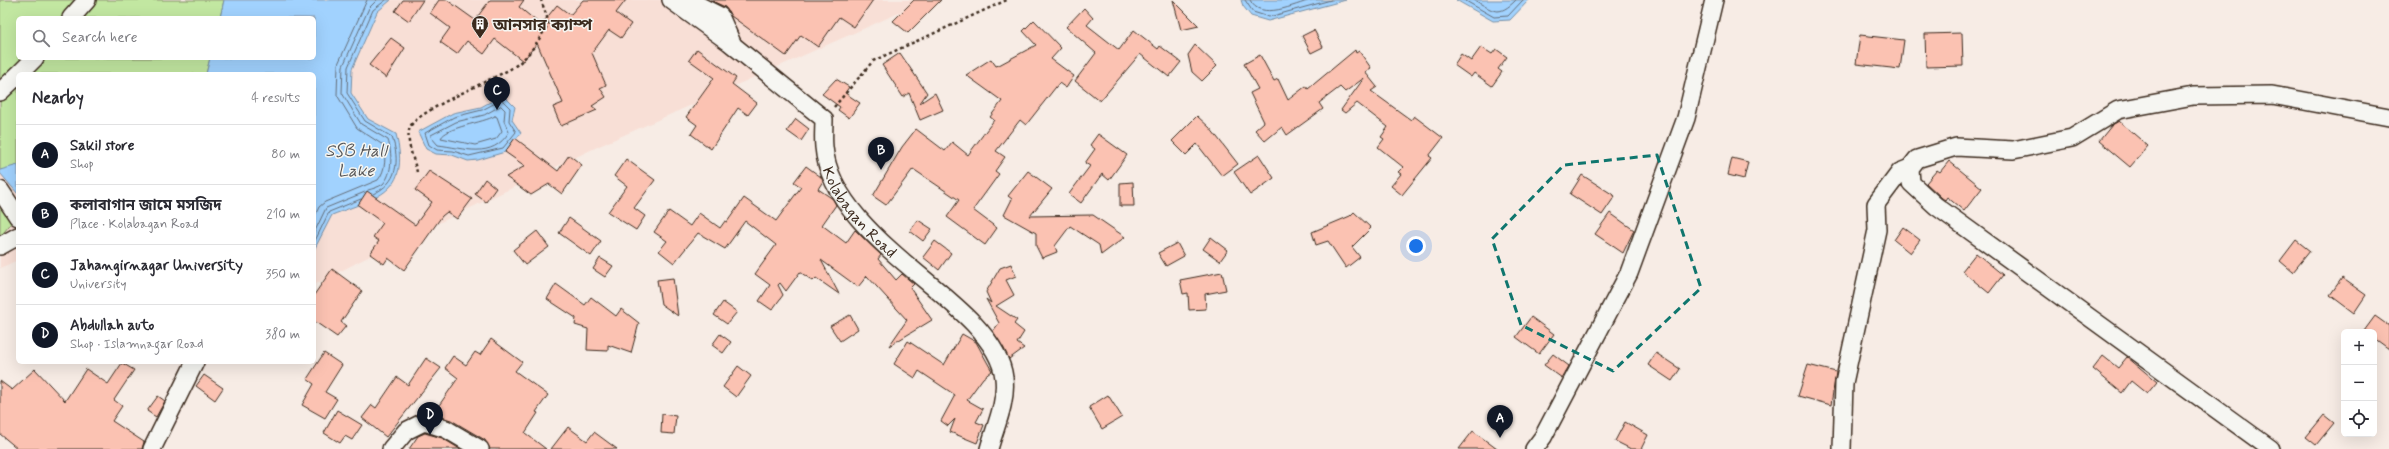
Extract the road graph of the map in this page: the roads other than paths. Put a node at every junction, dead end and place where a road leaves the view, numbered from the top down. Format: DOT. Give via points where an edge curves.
graph roads {
  1 [pos="87,0"];
  2 [pos="671,0"];
  3 [pos="688,0"];
  4 [pos="1714,0"];
  5 [pos="73,16"];
  6 [pos="733,45"];
  7 [pos="32,60"];
  8 [pos="20,72"];
  9 [pos="16,76"];
  10 [pos="0,92"];
  11 [pos="2389,117"];
  12 [pos="1910,168"];
  13 [pos="0,190"];
  14 [pos="16,214"];
  15 [pos="16,237"];
  16 [pos="0,246"];
  17 [pos="194,364"];
  18 [pos="474,445"];
  19 [pos="152,449"];
  20 [pos="391,449"];
  21 [pos="989,449"];
  22 [pos="1534,449"];
  23 [pos="1842,449"];
  24 [pos="2270,449"];
  1 -- 5 [label="street"];
  2 -- 6 [label="street"];
  3 -- 6 [label="street" via="720,16"];
  4 -- 22 [label="street" via="1686,118 1629,273 1543,437"];
  6 -- 21 [label="street, Kolabagan Road" via="824,120 824,148 828,165 836,186 853,213 962,311 984,335 999,359 1005,394"];
  7 -- 8 [label="street"];
  9 -- 10 [label="street"];
  11 -- 12 [label="street" via="2272,95 2193,96 2118,110 2072,138 2013,150 1956,147 1917,159"];
  12 -- 23 [label="street" via="1900,172 1876,204 1877,230 1844,383"];
  12 -- 24 [label="street" via="1911,183 1936,206"];
  13 -- 14 [label="street"];
  15 -- 16 [label="street"];
  17 -- 19 [label="street"];
  18 -- 20 [label="street" via="446,429 424,422 406,431"];
}
